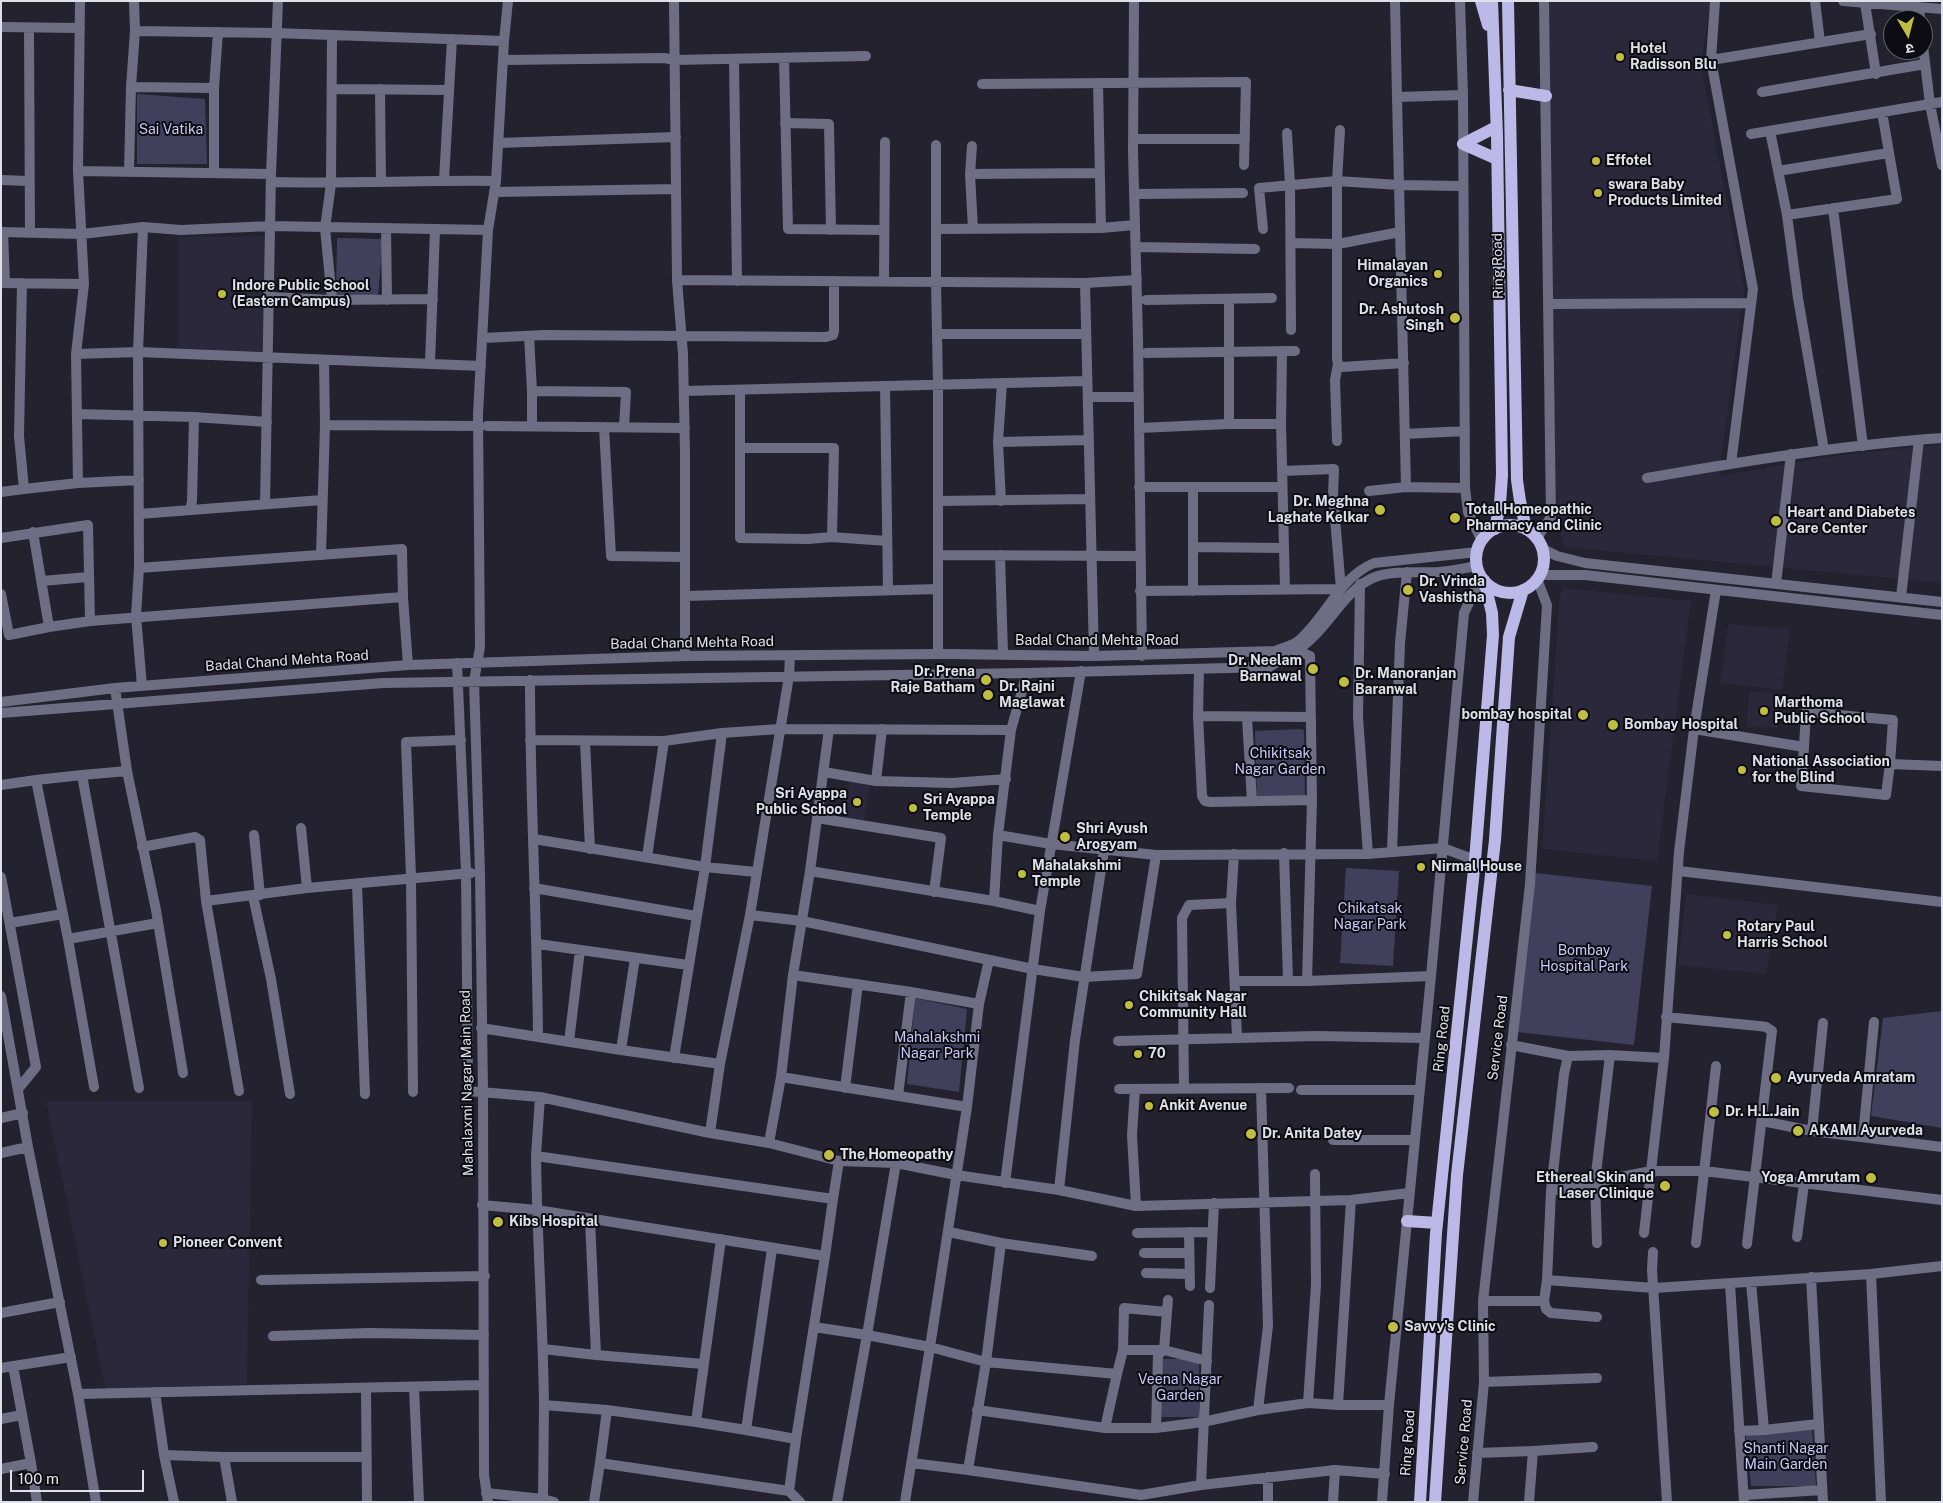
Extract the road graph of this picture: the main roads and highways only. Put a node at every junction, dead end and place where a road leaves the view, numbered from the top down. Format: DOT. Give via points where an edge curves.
graph roads {
  1 [pos="1480,1"];
  2 [pos="1492,1"];
  3 [pos="1508,1"];
  4 [pos="1493,44"];
  5 [pos="1510,90"];
  6 [pos="1546,96"];
  7 [pos="1496,127"];
  8 [pos="1497,158"];
  9 [pos="1495,529"];
  10 [pos="1526,529"];
  11 [pos="1481,574"];
  12 [pos="1523,590"];
  13 [pos="1407,1221"];
  14 [pos="1437,1223"];
  15 [pos="1420,1502"];
  16 [pos="1435,1502"];
  1 -- 4 [label="main road"];
  2 -- 4 [label="main road, Ring Road"];
  3 -- 5 [label="main road, Ring Road"];
  4 -- 7 [label="main road, Ring Road"];
  5 -- 6 [label="main road"];
  5 -- 10 [label="main road, Ring Road" via="1517,480"];
  7 -- 8 [label="main road, Ring Road"];
  7 -- 8 [label="main road" via="1462,144"];
  8 -- 9 [label="main road, Ring Road" via="1502,475"];
  9 -- 10 [label="main road" via="1505,526"];
  9 -- 11 [label="main road" via="1479,546"];
  10 -- 12 [label="main road" via="1540,543 1544,558 1538,577"];
  11 -- 12 [label="main road" via="1492,587 1502,592"];
  11 -- 14 [label="main road, Ring Road" via="1492,613 1493,635 1475,860"];
  12 -- 16 [label="main road" via="1509,637 1494,840 1457,1175"];
  13 -- 14 [label="main road"];
  14 -- 15 [label="main road, Ring Road"];
}
